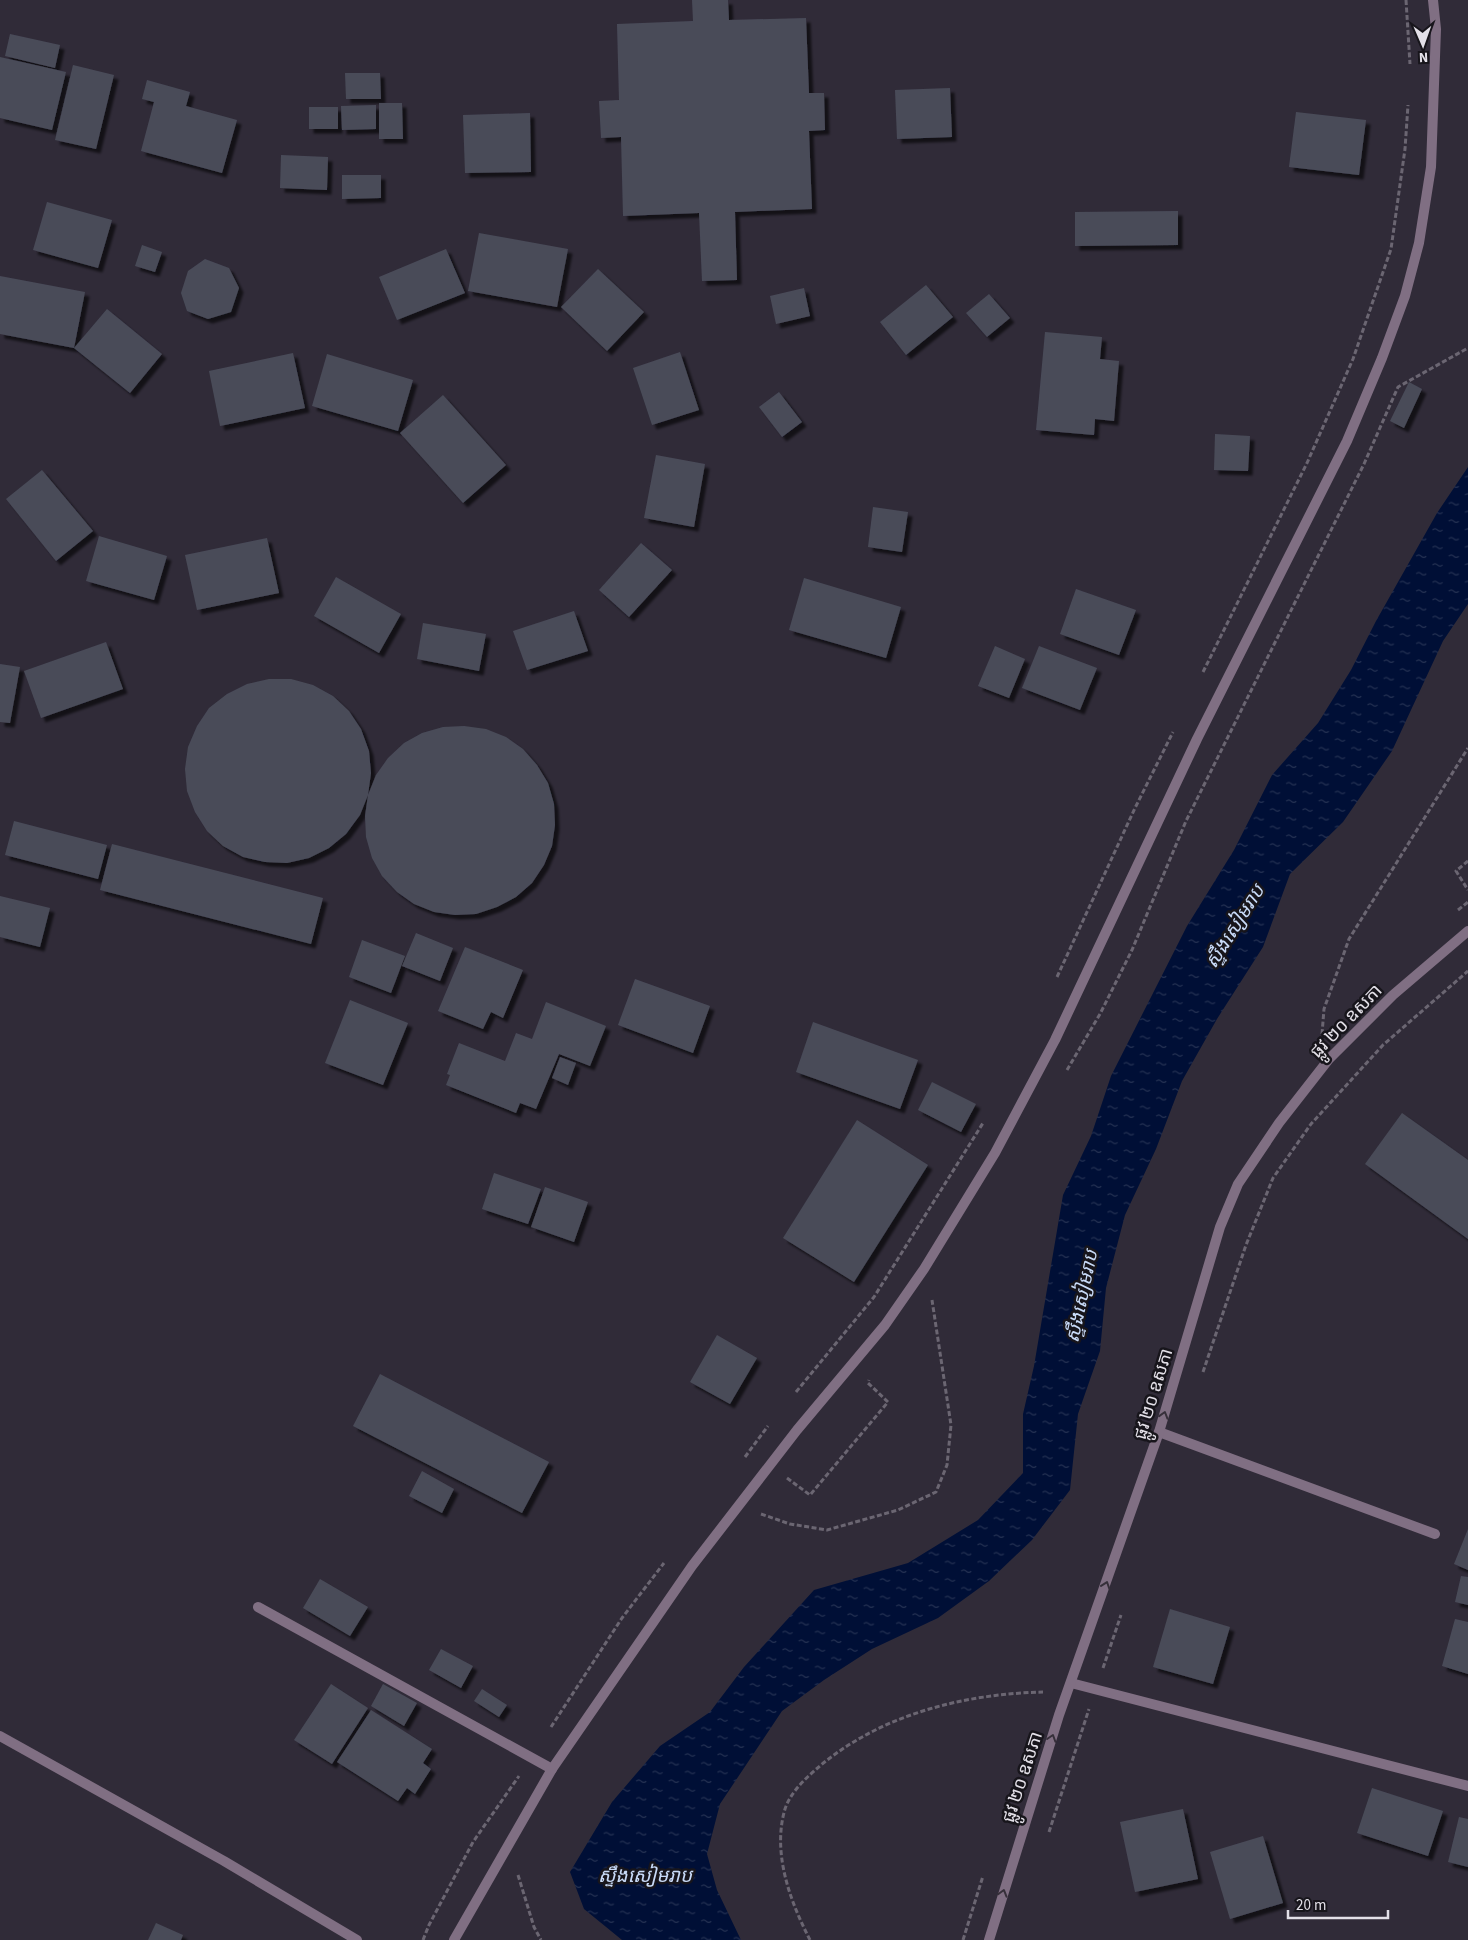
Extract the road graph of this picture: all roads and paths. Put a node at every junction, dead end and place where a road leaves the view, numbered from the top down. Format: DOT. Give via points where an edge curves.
graph roads {
  1 [pos="1406,0"];
  2 [pos="1433,0"];
  3 [pos="1410,66"];
  4 [pos="1408,103"];
  5 [pos="1468,348"];
  6 [pos="1201,675"];
  7 [pos="1174,728"];
  8 [pos="1468,748"];
  9 [pos="1468,861"];
  10 [pos="1468,890"];
  11 [pos="1468,932"];
  12 [pos="1054,985"];
  13 [pos="1321,1038"];
  14 [pos="1066,1073"];
  15 [pos="988,1115"];
  16 [pos="937,1291"];
  17 [pos="932,1300"];
  18 [pos="926,1307"];
  19 [pos="874,1375"];
  20 [pos="793,1396"];
  21 [pos="774,1419"];
  22 [pos="1159,1432"];
  23 [pos="739,1465"];
  24 [pos="781,1485"];
  25 [pos="764,1506"];
  26 [pos="1435,1534"];
  27 [pos="669,1557"];
  28 [pos="258,1607"];
  29 [pos="1071,1683"];
  30 [pos="1044,1692"];
  31 [pos="547,1733"];
  32 [pos="0,1736"];
  33 [pos="552,1769"];
  34 [pos="520,1774"];
  35 [pos="1468,1786"];
  36 [pos="518,1874"];
  37 [pos="357,1940"];
  38 [pos="424,1940"];
  39 [pos="454,1940"];
  40 [pos="541,1940"];
  41 [pos="810,1940"];
  42 [pos="989,1940"];
  1 -- 3 [label="path"];
  2 -- 33 [label="street" via="1436,29 1431,167 1419,243 1405,296 1347,441 1197,739 1055,1040 995,1153 885,1325 797,1430 692,1566"];
  4 -- 6 [label="path" via="1391,248 1353,359 1308,462"];
  5 -- 14 [label="path" via="1398,387 1364,464 1186,821 1132,950"];
  7 -- 12 [label="path"];
  8 -- 13 [label="path" via="1349,939 1324,1009"];
  9 -- 10 [label="path" via="1456,871"];
  22 -- 11 [label="street, ផ្លូវ ២០ ឧសភា, one-way" via="1220,1227 1238,1184 1279,1123 1329,1059 1393,995"];
  15 -- 20 [label="path" via="874,1297"];
  16 -- 17 [label="path"];
  17 -- 18 [label="path"];
  17 -- 25 [label="path" via="951,1425 946,1465 936,1492 898,1510 827,1530 790,1524 759,1513"];
  19 -- 24 [label="path" via="868,1383 888,1402 810,1495 787,1478"];
  21 -- 23 [label="path"];
  22 -- 26 [label="street"];
  29 -- 22 [label="street, ផ្លូវ ២០ ឧសភា, one-way"];
  27 -- 31 [label="path" via="622,1618"];
  28 -- 33 [label="street"];
  29 -- 35 [label="street"];
  42 -- 29 [label="street, ផ្លូវ ២០ ឧសភា, one-way"];
  30 -- 41 [label="path" via="1000,1693 937,1707 884,1725 841,1749 803,1780 786,1808 780,1848 788,1886"];
  32 -- 37 [label="street" via="224,1861"];
  33 -- 39 [label="street"];
  34 -- 38 [label="path" via="473,1842"];
  36 -- 40 [label="path"];
}
